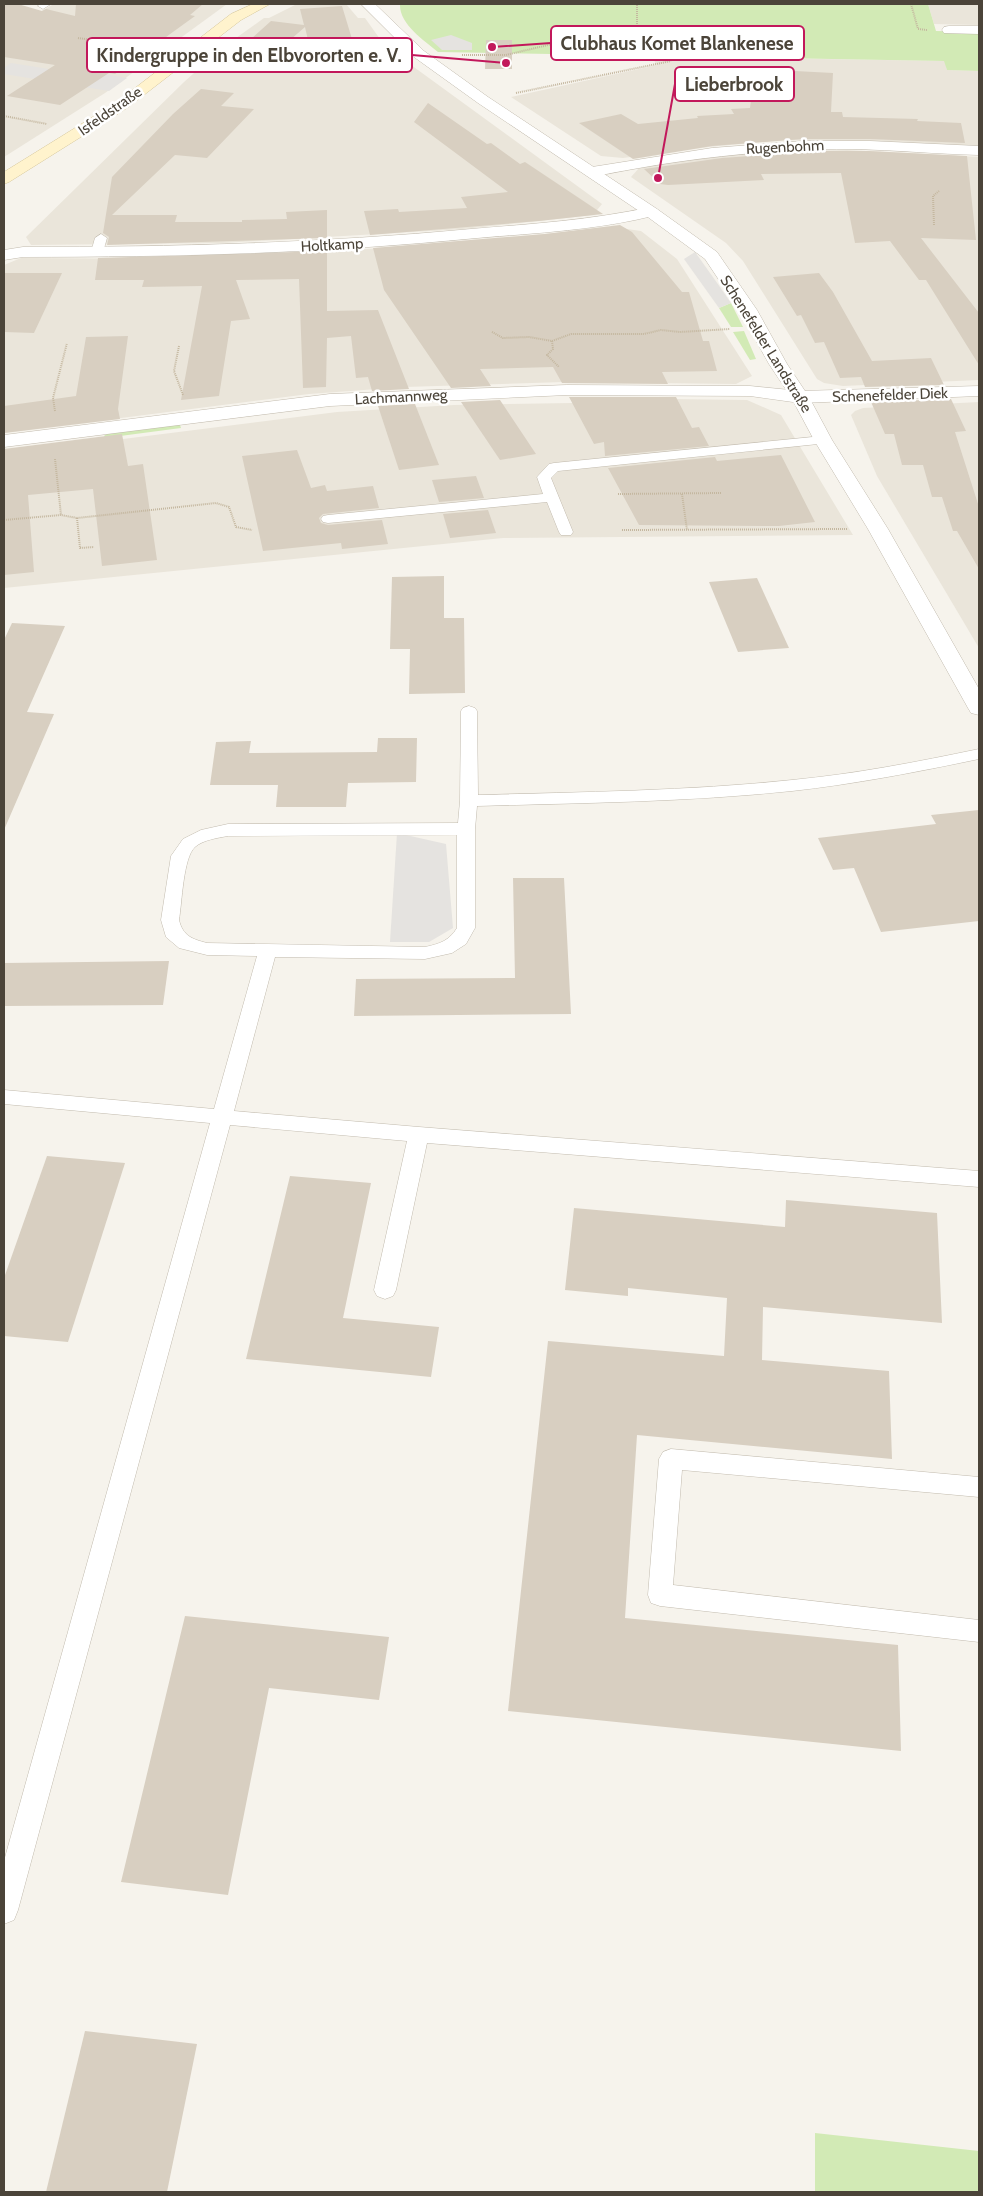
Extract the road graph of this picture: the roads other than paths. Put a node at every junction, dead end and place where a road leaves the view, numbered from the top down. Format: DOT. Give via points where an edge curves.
graph roads {
  1 [pos="248,4"];
  2 [pos="263,4"];
  3 [pos="367,4"];
  4 [pos="380,10"];
  5 [pos="236,17"];
  6 [pos="949,30"];
  7 [pos="979,30"];
  8 [pos="979,151"];
  9 [pos="592,172"];
  10 [pos="4,179"];
  11 [pos="651,212"];
  12 [pos="7,254"];
  13 [pos="979,391"];
  14 [pos="800,397"];
  15 [pos="823,440"];
  16 [pos="4,441"];
  17 [pos="552,496"];
  18 [pos="328,520"];
  19 [pos="566,532"];
  20 [pos="979,708"];
  21 [pos="469,711"];
  22 [pos="979,754"];
  23 [pos="469,801"];
  24 [pos="466,829"];
  25 [pos="267,952"];
  26 [pos="4,1097"];
  27 [pos="222,1117"];
  28 [pos="418,1135"];
  29 [pos="979,1179"];
  30 [pos="385,1290"];
  31 [pos="979,1487"];
  32 [pos="979,1631"];
  33 [pos="4,1910"];
  1 -- 5 [label="main road, Isfeldstraße"];
  2 -- 5 [label="main road, Isfeldstraße"];
  3 -- 4 [label="street, Schenefelder Landstraße"];
  4 -- 9 [label="street, Schenefelder Landstraße" via="418,54"];
  5 -- 10 [label="main road, Isfeldstraße" via="122,105"];
  6 -- 7 [label="street"];
  8 -- 9 [label="street, Rugenbohm" via="836,144 772,146 652,159"];
  9 -- 11 [label="street, Schenefelder Landstraße"];
  11 -- 12 [label="street, Holtkamp" via="601,222 375,242 244,249 99,245"];
  11 -- 14 [label="street, Schenefelder Landstraße" via="711,256 740,297"];
  13 -- 14 [label="street, Schenefelder Diek"];
  14 -- 15 [label="street, Schenefelder Landstraße"];
  14 -- 16 [label="street, Lachmannweg" via="750,392 567,390 330,400"];
  15 -- 17 [label="lane" via="554,467 544,477"];
  15 -- 20 [label="street, Schenefelder Landstraße" via="878,529"];
  17 -- 18 [label="lane"];
  17 -- 19 [label="lane"];
  21 -- 23 [label="lane"];
  22 -- 23 [label="lane" via="896,772 731,791"];
  23 -- 24 [label="lane"];
  24 -- 25 [label="lane" via="466,928 459,940 445,949 425,953"];
  24 -- 25 [label="lane" via="228,830 207,834 189,843 180,856 170,920 173,933 186,944 207,949"];
  25 -- 27 [label="lane"];
  26 -- 27 [label="lane"];
  27 -- 28 [label="lane"];
  27 -- 33 [label="lane"];
  28 -- 29 [label="lane"];
  28 -- 30 [label="lane"];
  31 -- 32 [label="lane" via="671,1459 660,1595"];
}
